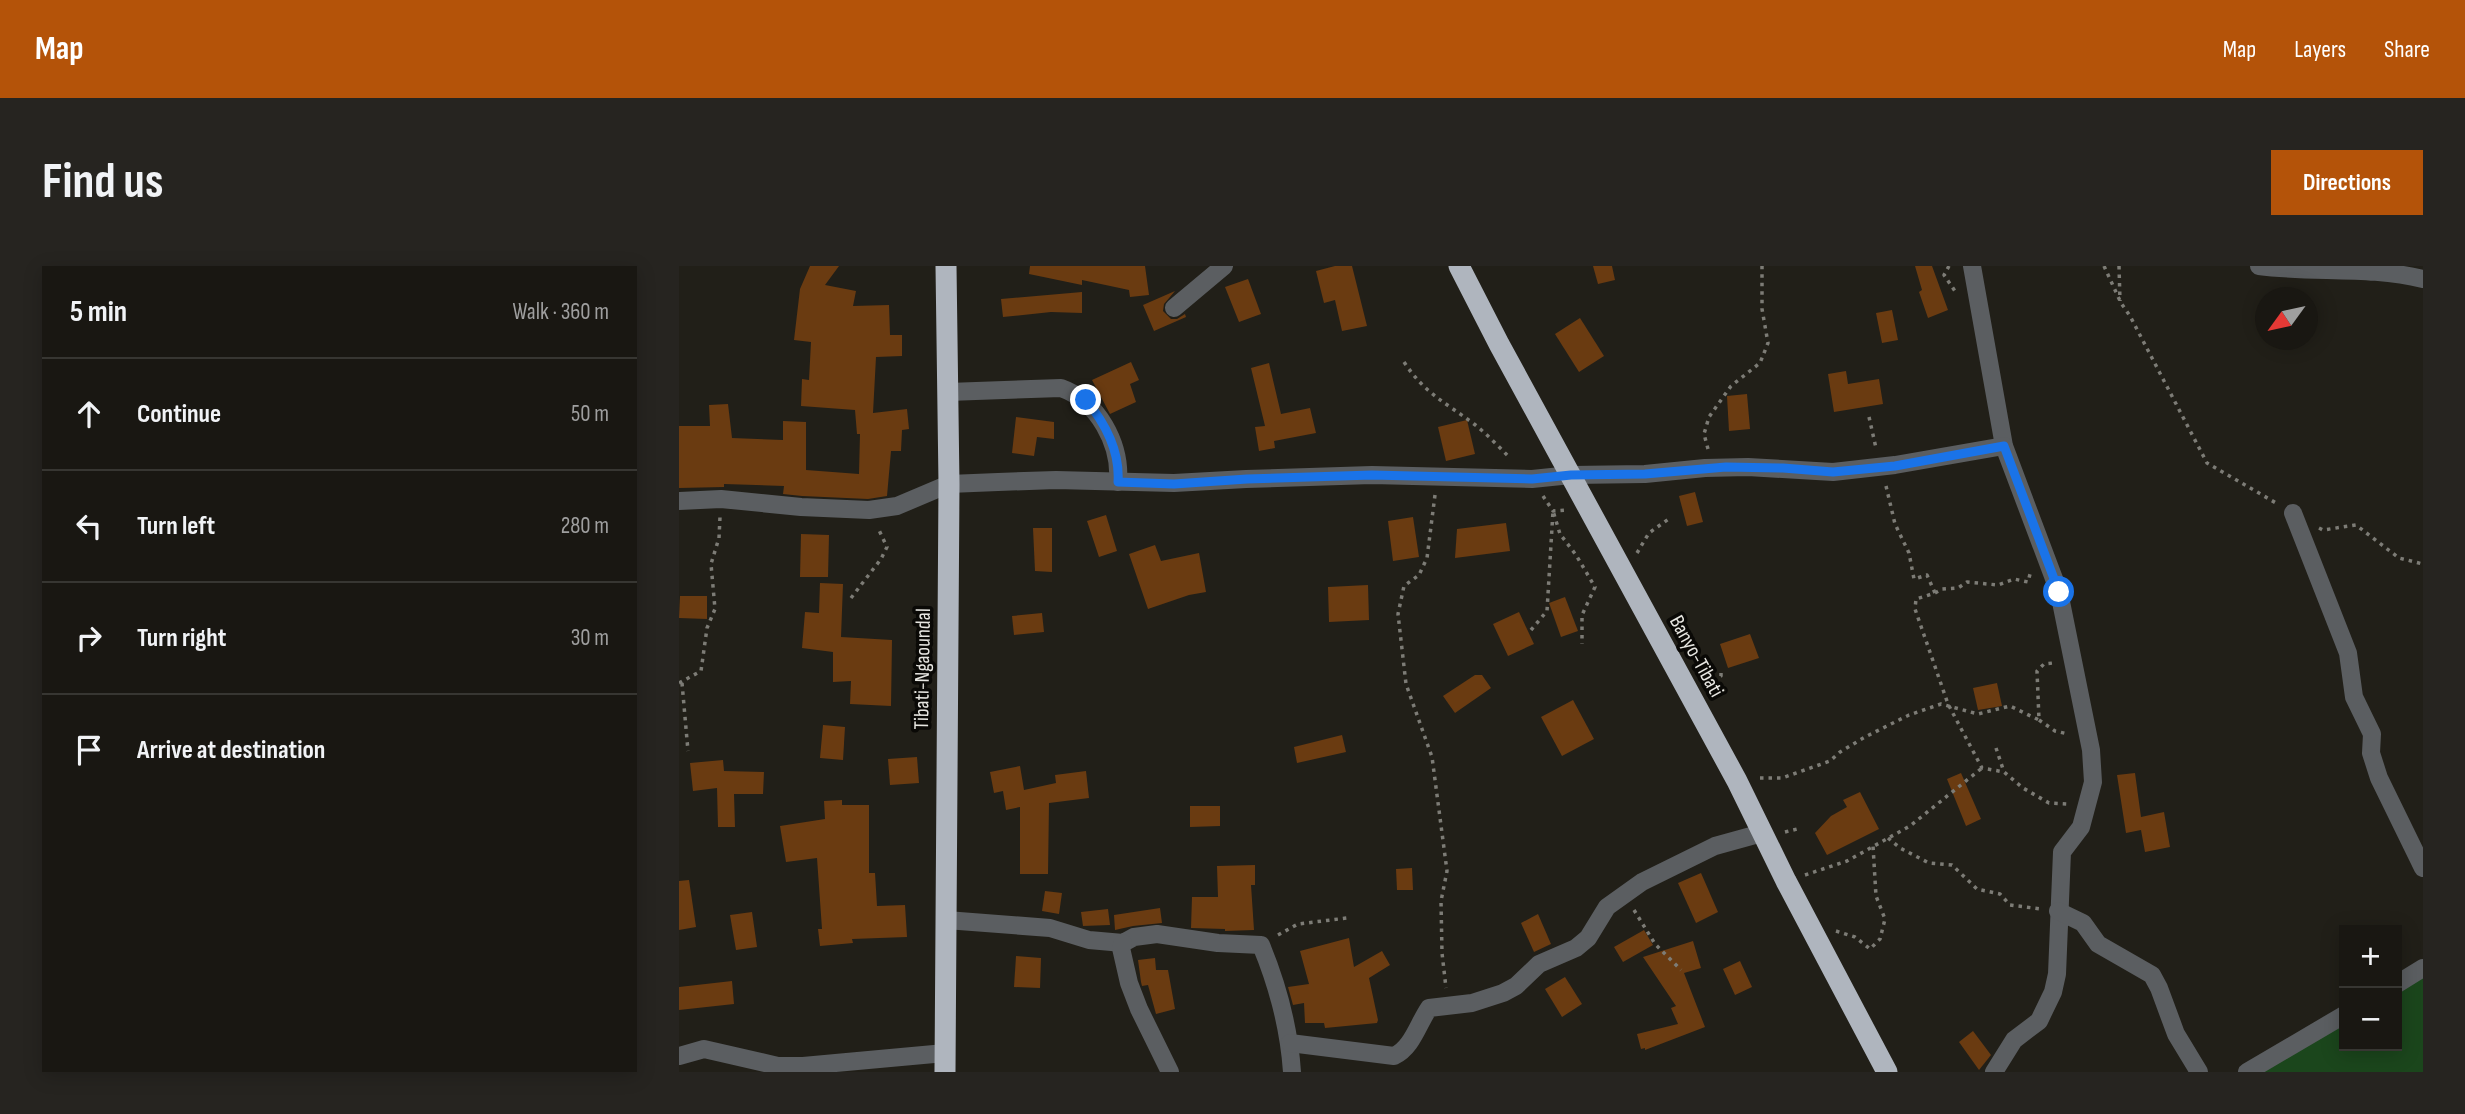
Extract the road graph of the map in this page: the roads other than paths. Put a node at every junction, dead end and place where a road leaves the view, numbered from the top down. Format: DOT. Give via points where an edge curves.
graph roads {
  1 [pos="946,266"];
  2 [pos="1224,266"];
  3 [pos="1459,266"];
  4 [pos="1972,266"];
  5 [pos="2259,266"];
  6 [pos="2423,279"];
  7 [pos="1174,308"];
  8 [pos="948,392"];
  9 [pos="2004,446"];
  10 [pos="1571,475"];
  11 [pos="1118,482"];
  12 [pos="950,484"];
  13 [pos="679,501"];
  14 [pos="2293,513"];
  15 [pos="1762,833"];
  16 [pos="2423,868"];
  17 [pos="2058,911"];
  18 [pos="946,920"];
  19 [pos="1123,943"];
  20 [pos="2423,968"];
  21 [pos="2402,981"];
  22 [pos="2339,1018"];
  23 [pos="1290,1043"];
  24 [pos="679,1056"];
  25 [pos="945,1063"];
  26 [pos="1170,1072"];
  27 [pos="1292,1072"];
  28 [pos="1887,1072"];
  29 [pos="1994,1072"];
  30 [pos="2199,1072"];
  31 [pos="2247,1072"];
  1 -- 8 [label="highway, Tibati-Ngaoundal"];
  2 -- 7 [label="street"];
  3 -- 10 [label="highway, Banyo-Tibati"];
  4 -- 9 [label="street"];
  5 -- 6 [label="street" via="2366,270"];
  8 -- 11 [label="street" via="1061,388 1074,392 1102,420 1119,467"];
  8 -- 12 [label="highway, Tibati-Ngaoundal"];
  9 -- 10 [label="street" via="1833,472 1705,468"];
  9 -- 17 [label="street" via="2059,592 2089,731 2093,782 2081,827 2062,852"];
  10 -- 11 [label="street"];
  10 -- 15 [label="highway, Banyo-Tibati"];
  11 -- 12 [label="street"];
  12 -- 13 [label="street" via="897,506 869,510 721,499"];
  12 -- 18 [label="highway, Tibati-Ngaoundal"];
  14 -- 16 [label="street" via="2348,653 2354,697 2372,734 2371,753 2379,778"];
  15 -- 23 [label="street" via="1678,862 1623,894 1607,907 1588,938 1576,948 1539,964 1503,993 1472,1003 1429,1008 1399,1054"];
  15 -- 28 [label="highway, Banyo-Tibati"];
  17 -- 29 [label="street" via="2053,992 2039,1021 2014,1040"];
  17 -- 30 [label="street" via="2083,923 2098,944 2152,975 2176,1034"];
  18 -- 19 [label="street" via="1050,928 1089,940"];
  18 -- 25 [label="highway, Tibati-Ngaoundal"];
  19 -- 23 [label="street" via="1157,934 1261,945"];
  19 -- 26 [label="street" via="1129,983"];
  20 -- 21 [label="street"];
  22 -- 31 [label="street"];
  23 -- 27 [label="street"];
  24 -- 25 [label="street" via="704,1049 778,1066"];
}
